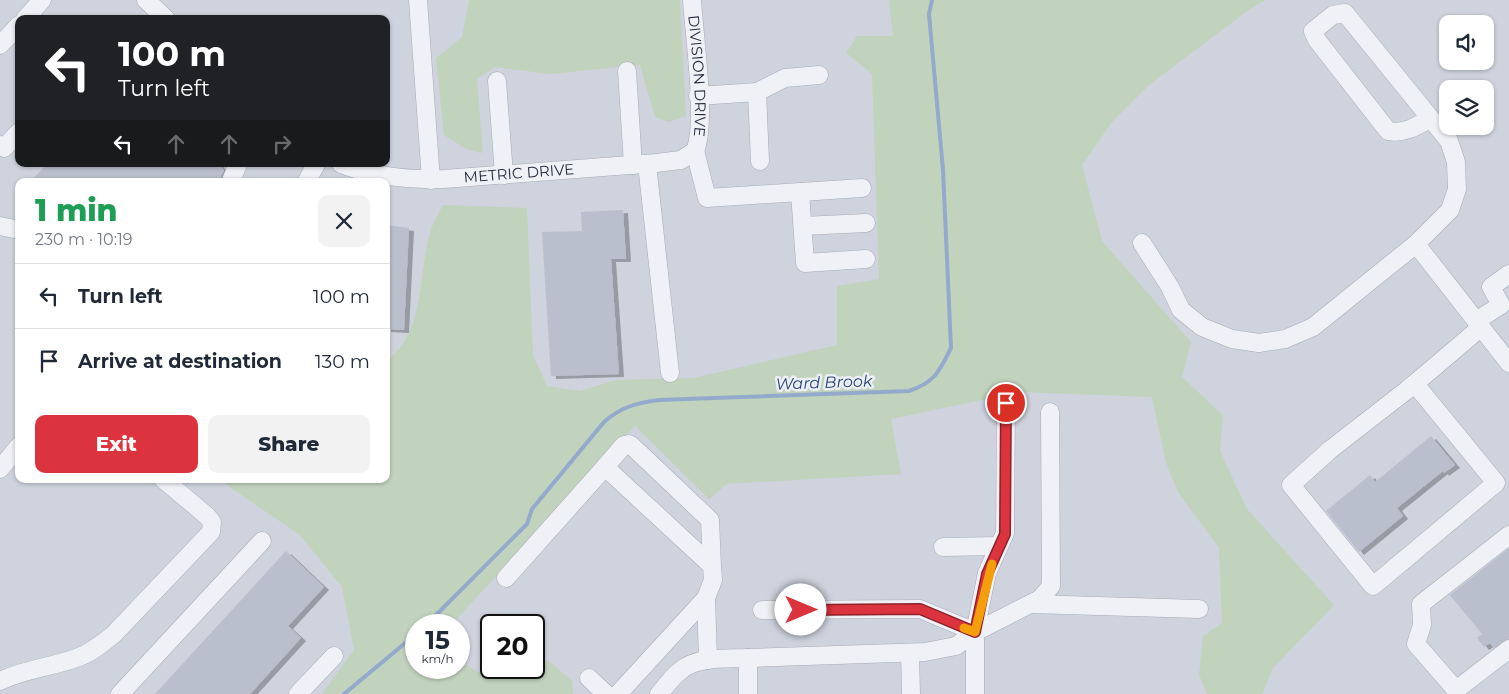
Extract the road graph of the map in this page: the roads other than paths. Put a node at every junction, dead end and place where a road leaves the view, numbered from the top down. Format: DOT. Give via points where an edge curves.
graph roads {
  1 [pos="42,0"];
  2 [pos="146,0"];
  3 [pos="418,0"];
  4 [pos="692,0"];
  5 [pos="28,15"];
  6 [pos="162,15"];
  7 [pos="15,29"];
  8 [pos="0,45"];
  9 [pos="627,71"];
  10 [pos="819,75"];
  11 [pos="498,81"];
  12 [pos="757,92"];
  13 [pos="698,96"];
  14 [pos="1429,118"];
  15 [pos="15,136"];
  16 [pos="0,145"];
  17 [pos="696,151"];
  18 [pos="760,161"];
  19 [pos="640,165"];
  20 [pos="351,167"];
  21 [pos="504,175"];
  22 [pos="431,180"];
  23 [pos="862,188"];
  24 [pos="800,192"];
  25 [pos="866,223"];
  26 [pos="0,226"];
  27 [pos="802,226"];
  28 [pos="15,229"];
  29 [pos="1142,242"];
  30 [pos="1416,244"];
  31 [pos="866,259"];
  32 [pos="1509,274"];
  33 [pos="1479,324"];
  34 [pos="1509,363"];
  35 [pos="670,372"];
  36 [pos="1415,384"];
  37 [pos="1006,403"];
  38 [pos="1050,412"];
  39 [pos="15,451"];
  40 [pos="605,467"];
  41 [pos="0,469"];
  42 [pos="168,483"];
  43 [pos="1509,535"];
  44 [pos="262,540"];
  45 [pos="999,546"];
  46 [pos="943,547"];
  47 [pos="712,566"];
  48 [pos="506,578"];
  49 [pos="706,598"];
  50 [pos="1031,604"];
  51 [pos="1199,609"];
  52 [pos="762,610"];
  53 [pos="975,632"];
  54 [pos="1509,648"];
  55 [pos="910,653"];
  56 [pos="334,656"];
  57 [pos="748,658"];
  58 [pos="708,660"];
  59 [pos="3,675"];
  60 [pos="589,678"];
  61 [pos="120,694"];
  62 [pos="298,694"];
  63 [pos="606,694"];
  64 [pos="618,694"];
  65 [pos="659,694"];
  66 [pos="748,694"];
  67 [pos="911,694"];
  68 [pos="974,694"];
  1 -- 5 [label="street"];
  2 -- 6 [label="street"];
  3 -- 22 [label="street"];
  4 -- 13 [label="street, DIVISION DRIVE"];
  7 -- 8 [label="street"];
  9 -- 19 [label="street"];
  10 -- 12 [label="street" via="785,78"];
  11 -- 21 [label="street"];
  12 -- 13 [label="street"];
  12 -- 18 [label="street"];
  13 -- 17 [label="street, DIVISION DRIVE" via="699,142"];
  14 -- 14 [label="street" via="1345,13 1333,15 1313,31 1388,130 1398,132"];
  14 -- 30 [label="street" via="1449,141 1456,162 1457,189 1450,210"];
  15 -- 16 [label="street" via="4,148"];
  17 -- 19 [label="street, METRIC DRIVE" via="681,160"];
  17 -- 24 [label="street, DIVISION DRIVE" via="707,198"];
  19 -- 21 [label="street, METRIC DRIVE"];
  19 -- 35 [label="street"];
  20 -- 22 [label="street, METRIC DRIVE" via="377,175"];
  21 -- 22 [label="street, METRIC DRIVE"];
  23 -- 24 [label="street"];
  24 -- 27 [label="street"];
  25 -- 27 [label="street"];
  26 -- 28 [label="street"];
  27 -- 31 [label="street" via="805,263"];
  29 -- 30 [label="street" via="1180,310 1202,327 1232,340 1260,342 1286,338 1313,327"];
  30 -- 33 [label="street"];
  32 -- 33 [label="street" via="1491,287 1501,305"];
  33 -- 34 [label="street"];
  33 -- 36 [label="street"];
  36 -- 36 [label="street" via="1331,449 1291,485 1373,586 1496,483"];
  37 -- 45 [label="street" via="1005,534"];
  38 -- 50 [label="street" via="1051,586"];
  39 -- 41 [label="street"];
  40 -- 47 [label="street"];
  40 -- 47 [label="street" via="624,445 632,446 710,520"];
  40 -- 48 [label="street"];
  42 -- 59 [label="street" via="207,516 212,522 211,532 97,648 78,658"];
  43 -- 54 [label="street" via="1421,604 1422,625 1416,644 1456,690"];
  44 -- 61 [label="street"];
  45 -- 46 [label="street"];
  45 -- 53 [label="street" via="987,574"];
  47 -- 49 [label="street" via="713,580"];
  49 -- 58 [label="street"];
  49 -- 64 [label="street"];
  50 -- 51 [label="street"];
  50 -- 53 [label="street"];
  52 -- 53 [label="street" via="920,609"];
  53 -- 55 [label="street" via="956,646"];
  53 -- 68 [label="street"];
  55 -- 57 [label="street"];
  55 -- 67 [label="street"];
  56 -- 62 [label="street"];
  57 -- 58 [label="street"];
  57 -- 66 [label="street"];
  58 -- 65 [label="street" via="680,670"];
  60 -- 63 [label="street"];
}
